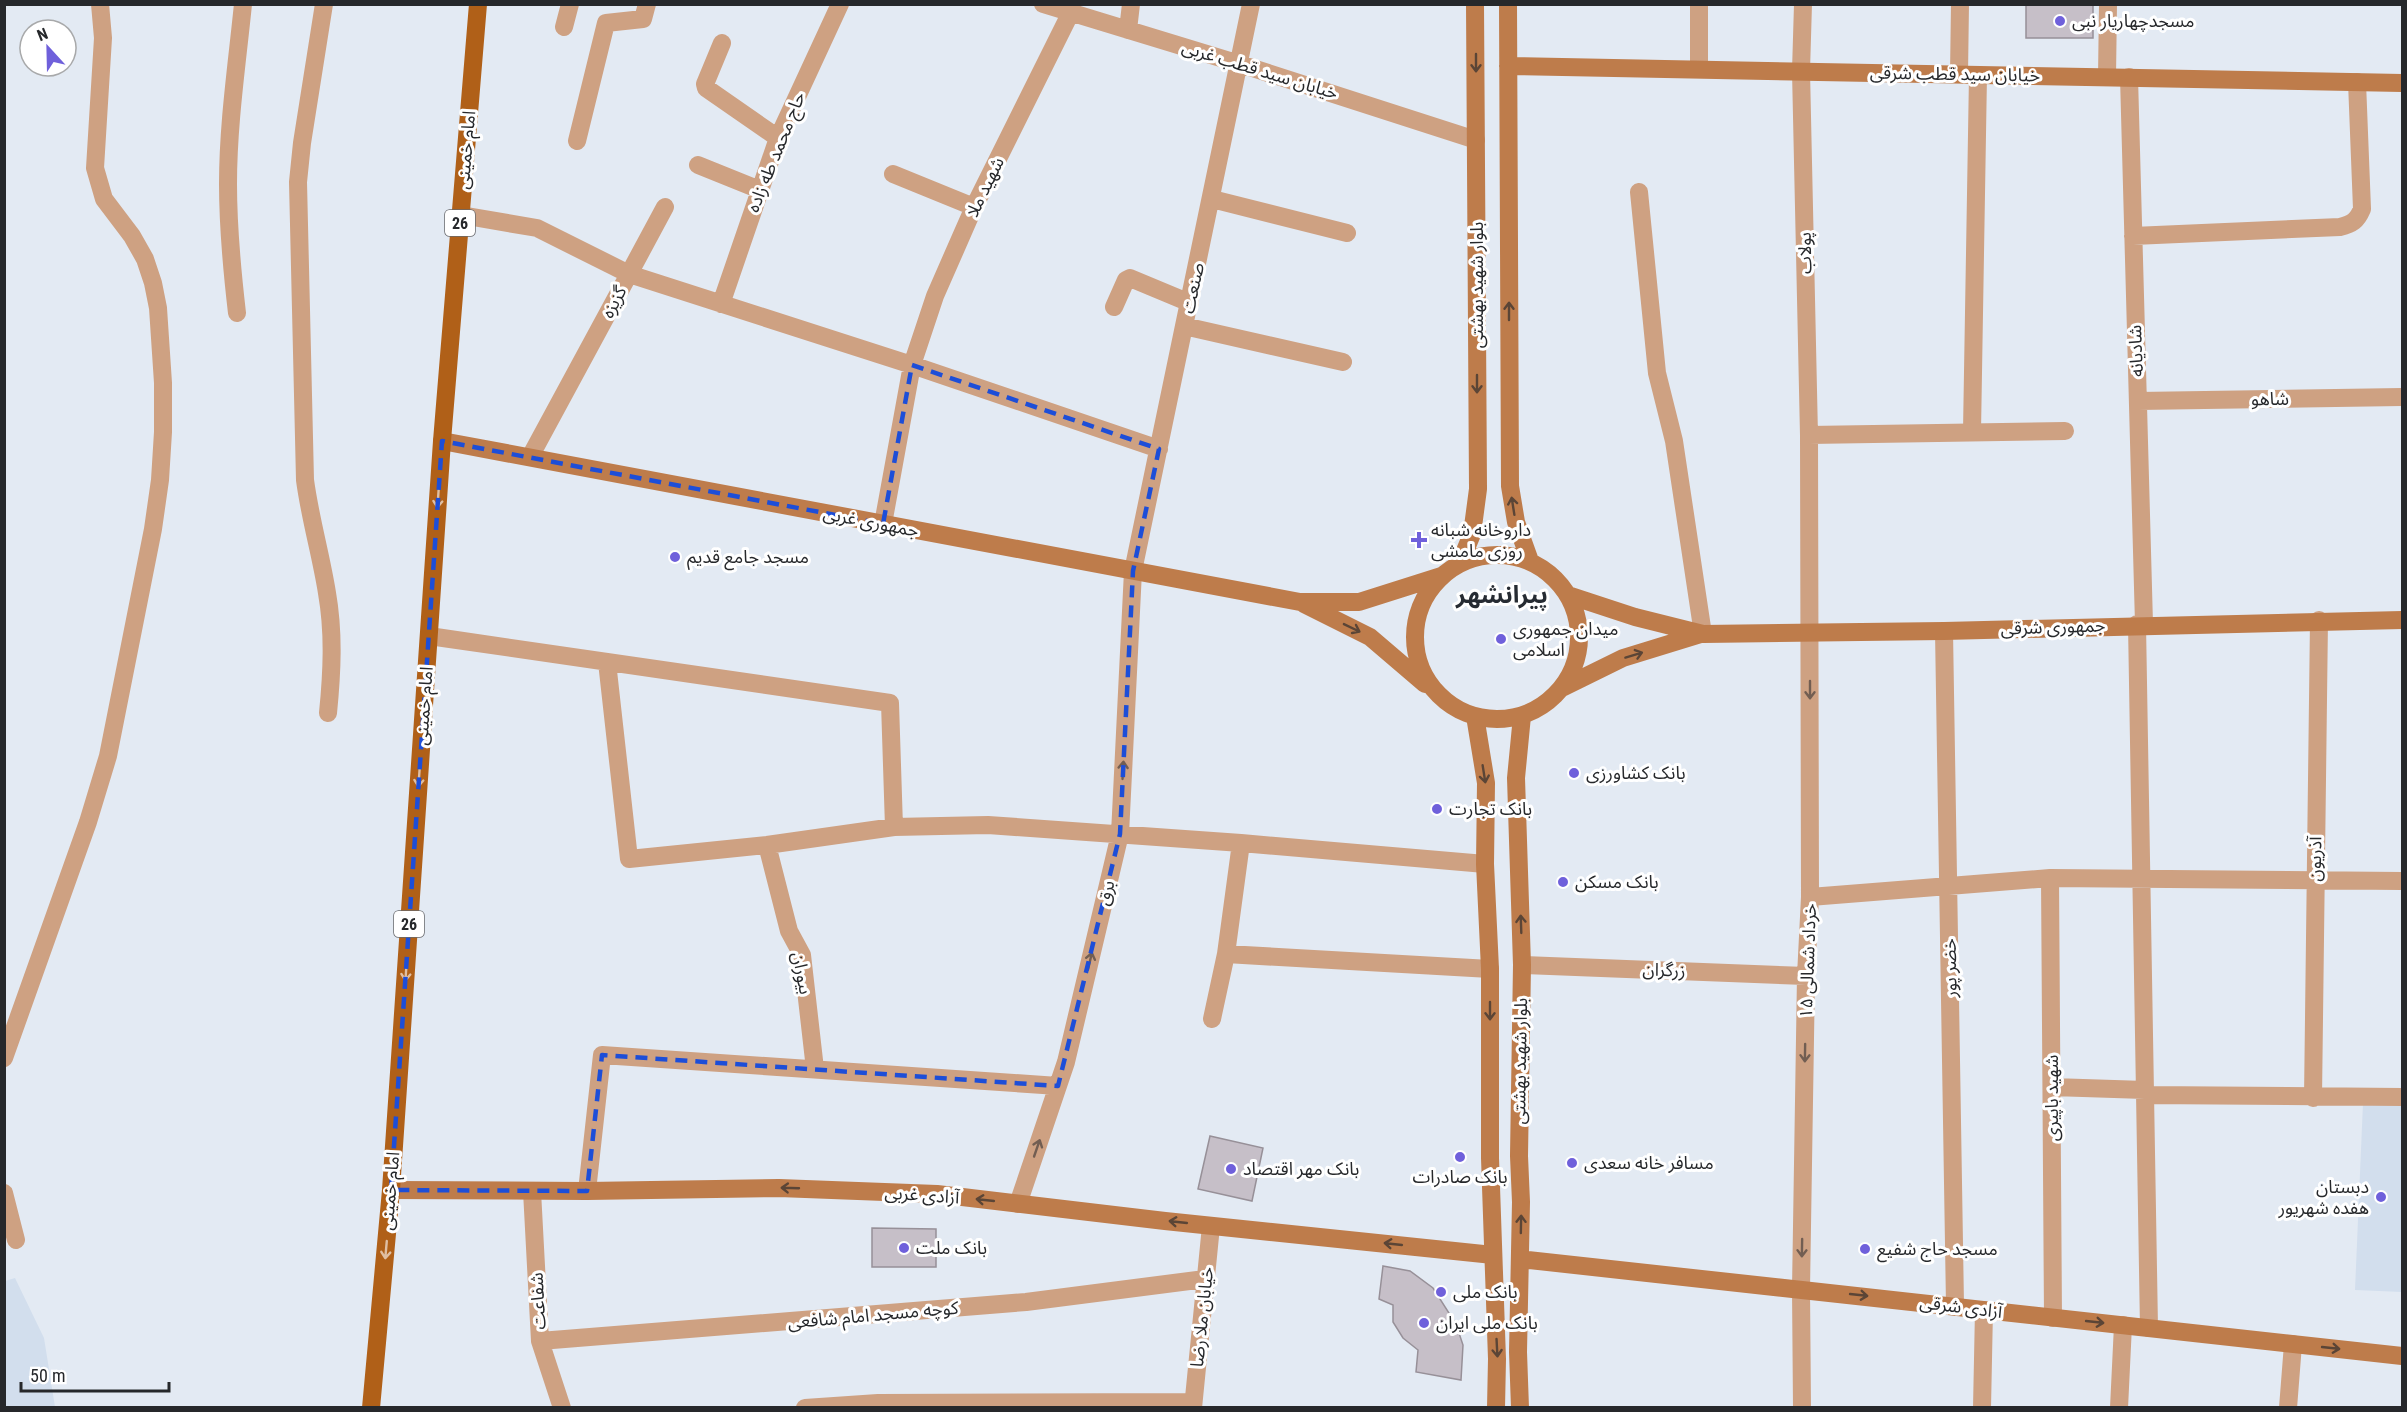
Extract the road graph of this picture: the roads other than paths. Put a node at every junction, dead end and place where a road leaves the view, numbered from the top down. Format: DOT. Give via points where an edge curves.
graph roads {
  1 [pos="100,4"];
  2 [pos="243,4"];
  3 [pos="324,4"];
  4 [pos="478,4"];
  5 [pos="570,4"];
  6 [pos="647,4"];
  7 [pos="840,4"];
  8 [pos="1043,4"];
  9 [pos="1131,4"];
  10 [pos="1251,4"];
  11 [pos="1475,4"];
  12 [pos="1508,4"];
  13 [pos="1699,4"];
  14 [pos="1803,4"];
  15 [pos="1960,4"];
  16 [pos="2108,4"];
  17 [pos="1070,14"];
  18 [pos="564,27"];
  19 [pos="1128,30"];
  20 [pos="722,43"];
  21 [pos="1240,63"];
  22 [pos="1508,66"];
  23 [pos="1699,69"];
  24 [pos="1801,71"];
  25 [pos="1959,74"];
  26 [pos="1978,75"];
  27 [pos="2107,77"];
  28 [pos="2129,77"];
  29 [pos="2357,82"];
  30 [pos="2403,83"];
  31 [pos="778,138"];
  32 [pos="1476,140"];
  33 [pos="577,141"];
  34 [pos="698,165"];
  35 [pos="892,174"];
  36 [pos="760,190"];
  37 [pos="1639,192"];
  38 [pos="1212,199"];
  39 [pos="664,207"];
  40 [pos="974,207"];
  41 [pos="461,215"];
  42 [pos="1347,232"];
  43 [pos="2133,236"];
  44 [pos="629,274"];
  45 [pos="1190,303"];
  46 [pos="721,304"];
  47 [pos="1114,307"];
  48 [pos="237,313"];
  49 [pos="1184,326"];
  50 [pos="1343,362"];
  51 [pos="912,365"];
  52 [pos="2403,397"];
  53 [pos="2138,401"];
  54 [pos="2065,431"];
  55 [pos="1972,432"];
  56 [pos="1809,435"];
  57 [pos="442,441"];
  58 [pos="1159,449"];
  59 [pos="530,458"];
  60 [pos="883,524"];
  61 [pos="1530,561"];
  62 [pos="1460,563"];
  63 [pos="1133,571"];
  64 [pos="1441,576"];
  65 [pos="1568,595"];
  66 [pos="1300,602"];
  67 [pos="2319,620"];
  68 [pos="2403,620"];
  69 [pos="2140,624"];
  70 [pos="1944,631"];
  71 [pos="1810,632"];
  72 [pos="1703,634"];
  73 [pos="429,636"];
  74 [pos="607,662"];
  75 [pos="1562,688"];
  76 [pos="1435,692"];
  77 [pos="328,713"];
  78 [pos="1522,716"];
  79 [pos="1475,717"];
  80 [pos="894,827"];
  81 [pos="1120,834"];
  82 [pos="1241,843"];
  83 [pos="767,845"];
  84 [pos="1485,864"];
  85 [pos="2050,878"];
  86 [pos="2141,878"];
  87 [pos="2314,880"];
  88 [pos="2403,881"];
  89 [pos="1949,888"];
  90 [pos="1810,897"];
  91 [pos="1226,954"];
  92 [pos="1522,965"];
  93 [pos="1490,969"];
  94 [pos="1806,976"];
  95 [pos="1212,1019"];
  96 [pos="4,1058"];
  97 [pos="815,1069"];
  98 [pos="1058,1086"];
  99 [pos="2052,1087"];
  100 [pos="2145,1093"];
  101 [pos="2403,1097"];
  102 [pos="2313,1098"];
  103 [pos="391,1190"];
  104 [pos="532,1191"];
  105 [pos="587,1191"];
  106 [pos="4,1194"];
  107 [pos="1018,1204"];
  108 [pos="1211,1226"];
  109 [pos="16,1240"];
  110 [pos="1493,1255"];
  111 [pos="1520,1258"];
  112 [pos="1206,1279"];
  113 [pos="1801,1289"];
  114 [pos="1955,1305"];
  115 [pos="1984,1310"];
  116 [pos="2053,1318"];
  117 [pos="2123,1325"];
  118 [pos="2149,1328"];
  119 [pos="540,1341"];
  120 [pos="2293,1344"];
  121 [pos="2403,1356"];
  122 [pos="1193,1405"];
  123 [pos="371,1407"];
  124 [pos="562,1407"];
  125 [pos="806,1407"];
  126 [pos="1496,1407"];
  127 [pos="1520,1407"];
  128 [pos="1802,1407"];
  129 [pos="1982,1407"];
  130 [pos="2119,1407"];
  131 [pos="2288,1407"];
  1 -- 96 [label="street" via="103,38 95,168 104,199 132,236 153,283 163,383 160,480 108,756"];
  2 -- 48 [label="street" via="228,183"];
  3 -- 77 [label="street" via="302,143 297,222 305,480 331,623"];
  4 -- 41 [label="main road, امام خمینی / 26"];
  5 -- 18 [label="street"];
  6 -- 33 [label="street" via="643,19 606,23"];
  7 -- 31 [label="street, حاج محمد طه زاده"];
  8 -- 17 [label="street, خیابان سید قطب غربی"];
  9 -- 19 [label="street"];
  10 -- 21 [label="street, صنعت"];
  11 -- 32 [label="street, بلوار شهید بهشتی, one-way"];
  12 -- 22 [label="street, بلوار شهید بهشتی"];
  13 -- 23 [label="street"];
  14 -- 24 [label="street, پولاب"];
  15 -- 25 [label="street"];
  16 -- 27 [label="street"];
  17 -- 19 [label="street, خیابان سید قطب غربی"];
  17 -- 40 [label="street, شهید ملا"];
  19 -- 21 [label="street, خیابان سید قطب غربی"];
  20 -- 31 [label="street" via="706,88"];
  21 -- 32 [label="street, خیابان سید قطب غربی"];
  21 -- 38 [label="street, صنعت"];
  22 -- 23 [label="street, خیابان سید قطب شرقی"];
  61 -- 22 [label="street, بلوار شهید بهشتی, one-way" via="1516,522 1510,486"];
  23 -- 24 [label="street, خیابان سید قطب شرقی"];
  24 -- 25 [label="street, خیابان سید قطب شرقی"];
  24 -- 56 [label="street, پولاب"];
  25 -- 26 [label="street, خیابان سید قطب شرقی"];
  26 -- 27 [label="street, خیابان سید قطب شرقی"];
  26 -- 55 [label="street"];
  27 -- 28 [label="street, خیابان سید قطب شرقی"];
  28 -- 29 [label="street, خیابان سید قطب شرقی"];
  28 -- 43 [label="street, شادیانه"];
  29 -- 30 [label="street, خیابان سید قطب شرقی"];
  29 -- 43 [label="street" via="2362,209 2351,224"];
  31 -- 36 [label="street, حاج محمد طه زاده"];
  32 -- 62 [label="street, بلوار شهید بهشتی, one-way" via="1478,489 1472,534"];
  34 -- 36 [label="street"];
  35 -- 40 [label="street"];
  36 -- 46 [label="street, حاج محمد طه زاده"];
  37 -- 72 [label="street" via="1657,373 1674,441"];
  38 -- 42 [label="street"];
  38 -- 45 [label="street, صنعت"];
  39 -- 44 [label="street"];
  40 -- 51 [label="street, شهید ملا" via="935,296"];
  41 -- 44 [label="street, گزیزه" via="537,228"];
  41 -- 57 [label="main road, امام خمینی / 26"];
  43 -- 53 [label="street, شادیانه"];
  44 -- 46 [label="street"];
  44 -- 59 [label="street, گزیزه"];
  45 -- 47 [label="street" via="1130,278"];
  45 -- 49 [label="street, صنعت"];
  46 -- 51 [label="street"];
  49 -- 50 [label="street"];
  49 -- 58 [label="street, صنعت"];
  51 -- 58 [label="street"];
  51 -- 60 [label="street, شهید ملا"];
  52 -- 53 [label="street, شاهو"];
  53 -- 69 [label="street, شادیانه"];
  54 -- 55 [label="street"];
  55 -- 56 [label="street"];
  56 -- 71 [label="street, پولاب"];
  57 -- 59 [label="street, جمهوری غربی"];
  57 -- 73 [label="main road, امام خمینی / 26, one-way"];
  58 -- 63 [label="street, صنعت"];
  59 -- 60 [label="street, جمهوری غربی"];
  60 -- 63 [label="street, جمهوری غربی"];
  61 -- 62 [label="street" via="1507,555 1483,555"];
  61 -- 65 [label="street" via="1552,575"];
  62 -- 64 [label="street"];
  63 -- 66 [label="street, جمهوری غربی"];
  81 -- 63 [label="street, برق, one-way"];
  64 -- 66 [label="street" via="1359,602"];
  64 -- 76 [label="street" via="1427,592 1414,633 1423,674"];
  65 -- 72 [label="street"];
  65 -- 75 [label="street" via="1577,618 1580,642 1574,666"];
  66 -- 76 [label="street, one-way" via="1370,637"];
  67 -- 68 [label="street, جمهوری شرقی"];
  67 -- 69 [label="street, جمهوری شرقی"];
  67 -- 87 [label="street, آذریون"];
  69 -- 70 [label="street, جمهوری شرقی"];
  69 -- 86 [label="street, شادیانه"];
  70 -- 71 [label="street, جمهوری شرقی"];
  70 -- 89 [label="street, خضر پور"];
  71 -- 72 [label="street, جمهوری شرقی"];
  71 -- 90 [label="street, ۱۵ خرداد شمالی, one-way"];
  75 -- 72 [label="street, one-way" via="1623,658"];
  73 -- 74 [label="street"];
  73 -- 103 [label="main road, امام خمینی / 26, one-way"];
  74 -- 80 [label="street" via="890,703"];
  74 -- 83 [label="street" via="629,859"];
  75 -- 78 [label="street" via="1544,705"];
  76 -- 79 [label="street" via="1453,707"];
  78 -- 79 [label="street"];
  92 -- 78 [label="street, بلوار شهید بهشتی, one-way" via="1516,778"];
  79 -- 84 [label="street, بلوار شهید بهشتی, one-way" via="1486,783"];
  80 -- 81 [label="street" via="988,825"];
  80 -- 83 [label="street"];
  81 -- 82 [label="street"];
  98 -- 81 [label="street, برق, one-way"];
  82 -- 84 [label="street"];
  82 -- 91 [label="street"];
  83 -- 97 [label="street, بیوران" via="789,931 802,955"];
  84 -- 93 [label="street, بلوار شهید بهشتی"];
  85 -- 86 [label="street"];
  85 -- 89 [label="street"];
  85 -- 99 [label="street, شهید باپیری"];
  86 -- 87 [label="street"];
  86 -- 100 [label="street, شادیانه"];
  87 -- 88 [label="street"];
  87 -- 102 [label="street, آذریون"];
  89 -- 90 [label="street"];
  89 -- 114 [label="street, خضر پور"];
  90 -- 94 [label="street, ۱۵ خرداد شمالی"];
  91 -- 93 [label="street"];
  91 -- 95 [label="street"];
  92 -- 94 [label="street, زرگران"];
  111 -- 92 [label="street, بلوار شهید بهشتی, one-way"];
  93 -- 110 [label="street, بلوار شهید بهشتی, one-way"];
  94 -- 113 [label="street, ۱۵ خرداد شمالی, one-way"];
  97 -- 98 [label="street"];
  97 -- 105 [label="street" via="602,1055"];
  107 -- 98 [label="street, برق, one-way"];
  99 -- 100 [label="street"];
  99 -- 116 [label="street, شهید باپیری"];
  100 -- 102 [label="street"];
  100 -- 118 [label="street, شادیانه"];
  101 -- 102 [label="street"];
  103 -- 104 [label="street, آزادی غربی"];
  103 -- 123 [label="main road, امام خمینی / 26, one-way"];
  104 -- 105 [label="street, آزادی غربی"];
  104 -- 119 [label="street, شفاعت"];
  107 -- 105 [label="street, آزادی غربی, one-way" via="937,1194 779,1188"];
  106 -- 109 [label="street"];
  108 -- 107 [label="street, آزادی غربی, one-way"];
  110 -- 108 [label="street, آزادی غربی, one-way"];
  108 -- 112 [label="street, خیابان ملا رضا"];
  110 -- 126 [label="street, بلوار شهید بهشتی, one-way"];
  111 -- 113 [label="street, آزادی شرقی"];
  111 -- 127 [label="street, بلوار شهید بهشتی"];
  112 -- 119 [label="street, کوچه مسجد امام شافعی" via="1026,1302"];
  112 -- 122 [label="street, خیابان ملا رضا"];
  113 -- 114 [label="street, آزادی شرقی, one-way"];
  113 -- 128 [label="street, ۱۵ خرداد شمالی"];
  114 -- 115 [label="street, آزادی شرقی"];
  115 -- 116 [label="street, آزادی شرقی"];
  115 -- 129 [label="street"];
  116 -- 117 [label="street, آزادی شرقی, one-way"];
  117 -- 118 [label="street, آزادی شرقی"];
  117 -- 130 [label="street"];
  118 -- 120 [label="street, آزادی شرقی"];
  119 -- 124 [label="street, شفاعت"];
  120 -- 121 [label="street, آزادی شرقی, one-way"];
  120 -- 131 [label="street"];
  122 -- 125 [label="street" via="878,1403"];
}
